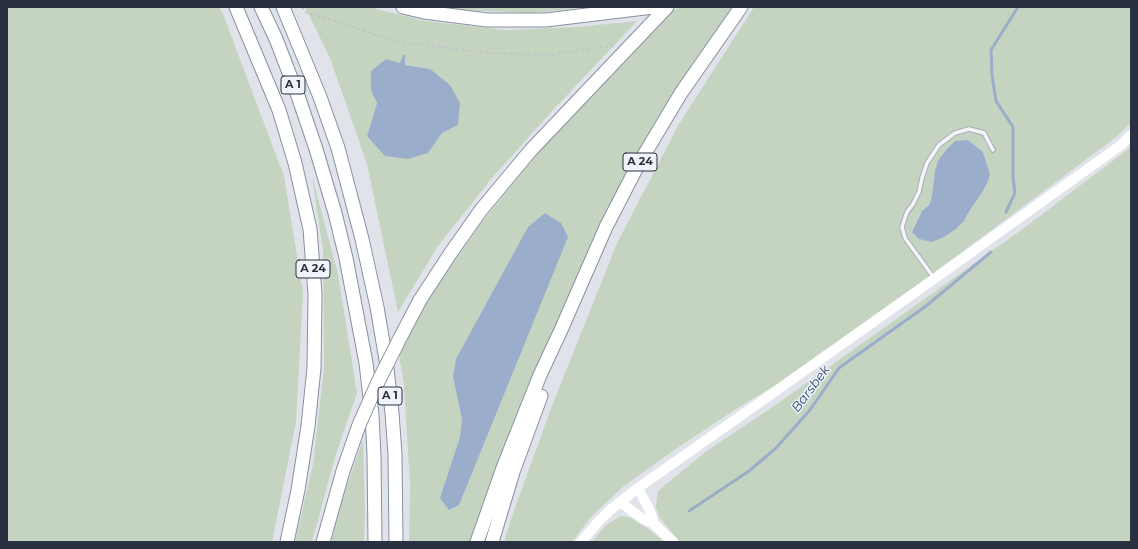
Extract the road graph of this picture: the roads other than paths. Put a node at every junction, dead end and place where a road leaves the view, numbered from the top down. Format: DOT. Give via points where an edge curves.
graph roads {
  1 [pos="236,7"];
  2 [pos="261,7"];
  3 [pos="283,7"];
  4 [pos="403,7"];
  5 [pos="653,7"];
  6 [pos="667,7"];
  7 [pos="741,7"];
  8 [pos="1131,135"];
  9 [pos="993,150"];
  10 [pos="934,279"];
  11 [pos="561,330"];
  12 [pos="638,488"];
  13 [pos="620,502"];
  14 [pos="654,524"];
  15 [pos="287,542"];
  16 [pos="323,542"];
  17 [pos="375,542"];
  18 [pos="396,542"];
  19 [pos="477,542"];
  20 [pos="492,542"];
  21 [pos="581,542"];
  22 [pos="673,542"];
  1 -- 15 [label="highway, A 24" via="279,110 295,162 310,229 315,294 314,368 308,426"];
  2 -- 17 [label="highway, A 1" via="276,39 316,149 347,266 366,363 372,414"];
  3 -- 18 [label="highway, A 1" via="338,148 377,306 386,360 395,454"];
  4 -- 5 [label="highway" via="487,20 546,20"];
  6 -- 16 [label="highway, bridge" via="531,150 481,210 420,300 398,340 359,426"];
  7 -- 11 [label="highway, A 24" via="681,93 638,165 596,248"];
  8 -- 10 [label="main road" via="1121,145"];
  9 -- 10 [label="lane" via="984,133 969,129 954,133 940,145 928,163 919,192 907,212 902,227 905,238"];
  10 -- 12 [label="main road"];
  11 -- 19 [label="highway, A 24" via="540,374"];
  11 -- 20 [label="highway, A 24"];
  12 -- 13 [label="main road"];
  12 -- 14 [label="main road"];
  13 -- 14 [label="main road"];
  13 -- 21 [label="main road"];
  14 -- 22 [label="main road"];
}
